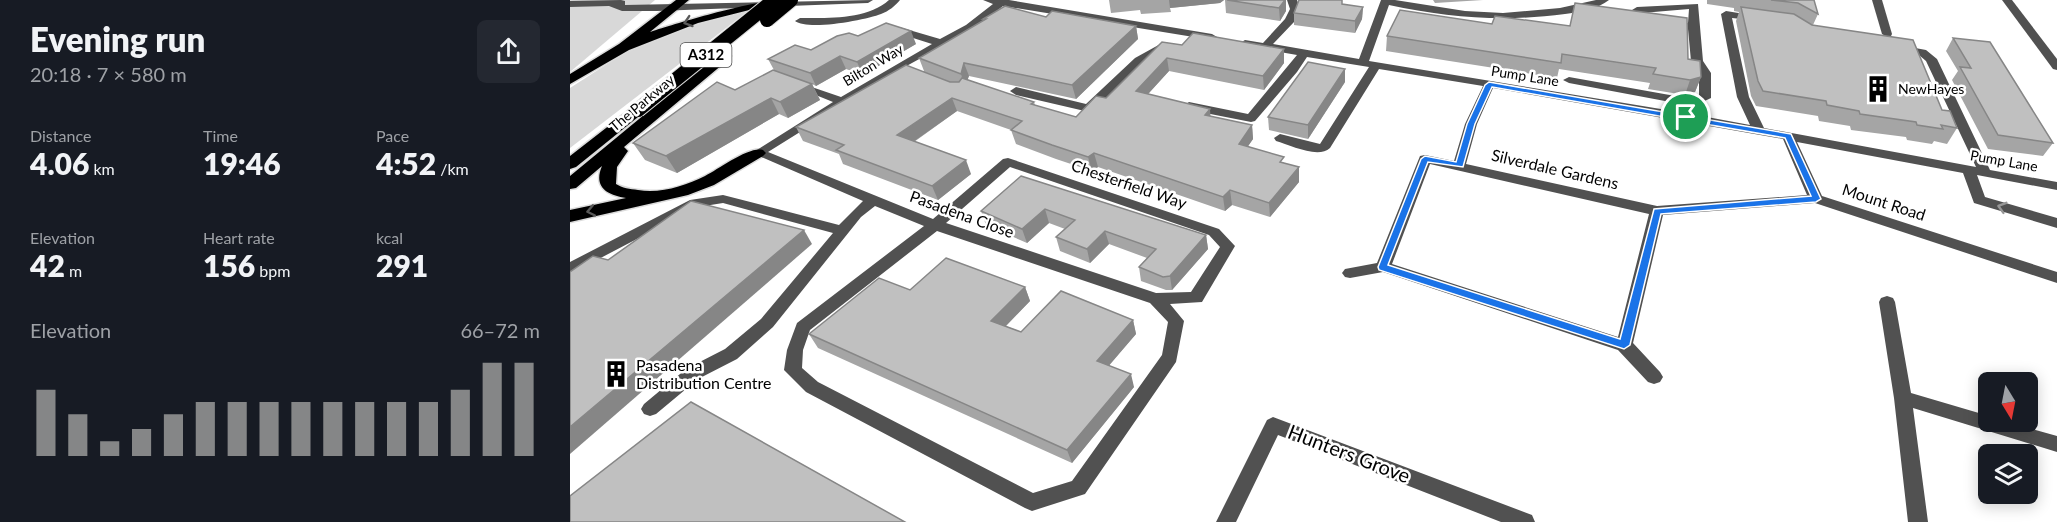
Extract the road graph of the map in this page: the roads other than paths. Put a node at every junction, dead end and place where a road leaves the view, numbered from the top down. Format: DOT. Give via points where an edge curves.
graph roads {
  1 [pos="723,0"];
  2 [pos="791,0"];
  3 [pos="868,0"];
  4 [pos="895,0"];
  5 [pos="988,0"];
  6 [pos="1277,0"];
  7 [pos="1292,0"];
  8 [pos="1604,0"];
  9 [pos="1877,0"];
  10 [pos="2007,0"];
  11 [pos="770,1"];
  12 [pos="1003,1"];
  13 [pos="1386,1"];
  14 [pos="734,2"];
  15 [pos="671,3"];
  16 [pos="570,4"];
  17 [pos="1770,20"];
  18 [pos="800,21"];
  19 [pos="1693,27"];
  20 [pos="886,31"];
  21 [pos="1177,32"];
  22 [pos="941,43"];
  23 [pos="1266,46"];
  24 [pos="624,47"];
  25 [pos="1304,53"];
  26 [pos="1369,64"];
  27 [pos="897,67"];
  28 [pos="2057,67"];
  29 [pos="588,69"];
  30 [pos="917,75"];
  31 [pos="570,80"];
  32 [pos="1569,80"];
  33 [pos="789,82"];
  34 [pos="1489,85"];
  35 [pos="1016,91"];
  36 [pos="842,101"];
  37 [pos="1691,102"];
  38 [pos="1176,103"];
  39 [pos="641,116"];
  40 [pos="1686,117"];
  41 [pos="1759,130"];
  42 [pos="1788,136"];
  43 [pos="1280,138"];
  44 [pos="758,153"];
  45 [pos="570,164"];
  46 [pos="1460,165"];
  47 [pos="1969,170"];
  48 [pos="1986,174"];
  49 [pos="570,184"];
  50 [pos="2057,186"];
  51 [pos="653,197"];
  52 [pos="1816,199"];
  53 [pos="873,200"];
  54 [pos="1657,211"];
  55 [pos="570,216"];
  56 [pos="2057,223"];
  57 [pos="935,225"];
  58 [pos="843,231"];
  59 [pos="1383,267"];
  60 [pos="570,269"];
  61 [pos="1350,273"];
  62 [pos="2057,278"];
  63 [pos="1156,299"];
  64 [pos="1887,302"];
  65 [pos="1624,345"];
  66 [pos="1654,377"];
  67 [pos="1903,398"];
  68 [pos="650,409"];
  69 [pos="2057,444"];
  70 [pos="1226,522"];
  71 [pos="1525,522"];
  72 [pos="1918,522"];
  1 -- 14 [label="street"];
  2 -- 39 [label="highway, The Parkway / A312, bridge" via="658,111"];
  3 -- 11 [label="street"];
  4 -- 18 [label="street" via="886,9 871,13"];
  5 -- 12 [label="street, Pump Lane"];
  6 -- 7 [label="street"];
  7 -- 23 [label="street" via="1295,9 1290,20"];
  8 -- 13 [label="street" via="1567,10 1510,16 1461,16"];
  9 -- 48 [label="street" via="1887,40 1931,59"];
  10 -- 28 [label="street"];
  11 -- 14 [label="street"];
  11 -- 24 [label="highway, one-way" via="694,20"];
  11 -- 39 [label="highway, The Parkway / A312, bridge"];
  12 -- 21 [label="street, Pump Lane"];
  12 -- 22 [label="street, Bilton Way" via="970,27"];
  13 -- 26 [label="street"];
  14 -- 15 [label="street"];
  15 -- 16 [label="street" via="622,8 612,4"];
  15 -- 24 [label="highway"];
  15 -- 29 [label="highway"];
  17 -- 41 [label="street" via="1726,14 1743,97"];
  19 -- 19 [label="street" via="1636,19 1637,10 1694,6"];
  19 -- 37 [label="street" via="1697,61 1705,73 1705,98"];
  20 -- 22 [label="street" via="897,28"];
  21 -- 23 [label="street, Pump Lane"];
  21 -- 35 [label="street" via="1160,50 1139,60 1089,108"];
  22 -- 27 [label="street, Bilton Way"];
  23 -- 25 [label="street, Pump Lane"];
  24 -- 29 [label="highway"];
  25 -- 26 [label="street, Pump Lane"];
  25 -- 38 [label="street" via="1251,118"];
  26 -- 34 [label="street, Pump Lane"];
  26 -- 43 [label="street" via="1324,148"];
  27 -- 30 [label="street"];
  27 -- 36 [label="street, Bilton Way"];
  29 -- 31 [label="highway"];
  32 -- 37 [label="street"];
  33 -- 36 [label="street"];
  34 -- 40 [label="street, Pump Lane"];
  34 -- 46 [label="street" via="1471,124"];
  36 -- 44 [label="street, Bilton Way"];
  37 -- 40 [label="street" via="1686,105"];
  39 -- 45 [label="highway, The Parkway / A312"];
  39 -- 49 [label="highway, The Parkway / A312"];
  39 -- 51 [label="highway" via="605,177 615,191"];
  40 -- 41 [label="street, Pump Lane"];
  41 -- 42 [label="street, Pump Lane"];
  42 -- 47 [label="street, Pump Lane"];
  42 -- 52 [label="street"];
  44 -- 51 [label="highway" via="708,181"];
  44 -- 53 [label="street, Pasadena Close"];
  46 -- 54 [label="street, Silverdale Gardens"];
  46 -- 59 [label="street, Silverdale Gardens" via="1425,159"];
  47 -- 48 [label="street, Pump Lane"];
  56 -- 47 [label="street, one-way" via="1978,200"];
  48 -- 50 [label="street, Pump Lane"];
  51 -- 55 [label="highway, one-way"];
  52 -- 54 [label="street, Mount Road"];
  52 -- 62 [label="street, Mount Road"];
  53 -- 57 [label="street, Pasadena Close"];
  53 -- 58 [label="street"];
  54 -- 65 [label="street"];
  57 -- 63 [label="street, Pasadena Close"];
  57 -- 63 [label="street, Chesterfield Way" via="1008,162 1214,232 1228,246 1197,298"];
  57 -- 63 [label="street" via="803,327 793,370 812,387 1032,502 1078,488 1170,357 1176,321"];
  58 -- 60 [label="street" via="723,199 695,203"];
  58 -- 68 [label="street" via="767,323 731,354 692,374"];
  59 -- 61 [label="street"];
  59 -- 65 [label="street"];
  64 -- 67 [label="street"];
  65 -- 66 [label="street"];
  67 -- 69 [label="street"];
  67 -- 72 [label="street"];
  70 -- 71 [label="street, Hunters Grove" via="1273,425"];
}
